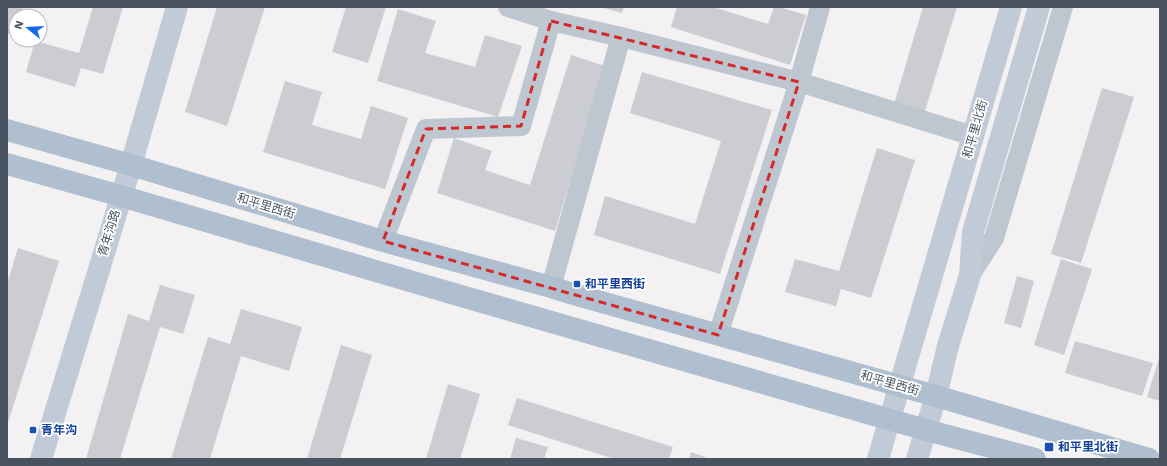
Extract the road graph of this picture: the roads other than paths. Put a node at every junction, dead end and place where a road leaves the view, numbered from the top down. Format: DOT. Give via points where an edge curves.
graph roads {
  1 [pos="177,7"];
  2 [pos="508,7"];
  3 [pos="820,7"];
  4 [pos="1011,7"];
  5 [pos="1039,7"];
  6 [pos="1063,7"];
  7 [pos="551,21"];
  8 [pos="621,37"];
  9 [pos="799,82"];
  10 [pos="7,130"];
  11 [pos="973,136"];
  12 [pos="7,164"];
  13 [pos="131,165"];
  14 [pos="121,196"];
  15 [pos="383,242"];
  16 [pos="970,275"];
  17 [pos="551,287"];
  18 [pos="718,335"];
  19 [pos="900,386"];
  20 [pos="936,396"];
  21 [pos="890,419"];
  22 [pos="926,430"];
  23 [pos="41,459"];
  24 [pos="878,459"];
  25 [pos="917,459"];
  26 [pos="1035,459"];
  27 [pos="1149,459"];
  1 -- 13 [label="main road, 青年沟路"];
  2 -- 7 [label="street"];
  3 -- 9 [label="street"];
  4 -- 11 [label="main road, 和平里北街"];
  5 -- 16 [label="main road" via="973,232"];
  6 -- 16 [label="street" via="994,238"];
  7 -- 8 [label="street"];
  7 -- 15 [label="street" via="521,126 426,129"];
  8 -- 9 [label="street"];
  8 -- 17 [label="street"];
  9 -- 11 [label="street"];
  9 -- 18 [label="street"];
  10 -- 13 [label="main road, 和平里西街"];
  11 -- 19 [label="main road, 和平里北街"];
  12 -- 14 [label="main road"];
  13 -- 14 [label="main road, 青年沟路"];
  13 -- 15 [label="main road, 和平里西街"];
  14 -- 21 [label="main road"];
  14 -- 23 [label="main road, 青年沟路"];
  15 -- 17 [label="main road, 和平里西街"];
  16 -- 20 [label="main road"];
  17 -- 18 [label="main road, 和平里西街"];
  18 -- 19 [label="main road, 和平里西街"];
  19 -- 20 [label="main road, 和平里西街"];
  19 -- 21 [label="main road, 和平里北街"];
  20 -- 22 [label="main road"];
  20 -- 27 [label="main road, 和平里西街"];
  21 -- 22 [label="main road"];
  21 -- 24 [label="main road, 和平里北街"];
  22 -- 25 [label="main road"];
  22 -- 26 [label="main road"];
}
